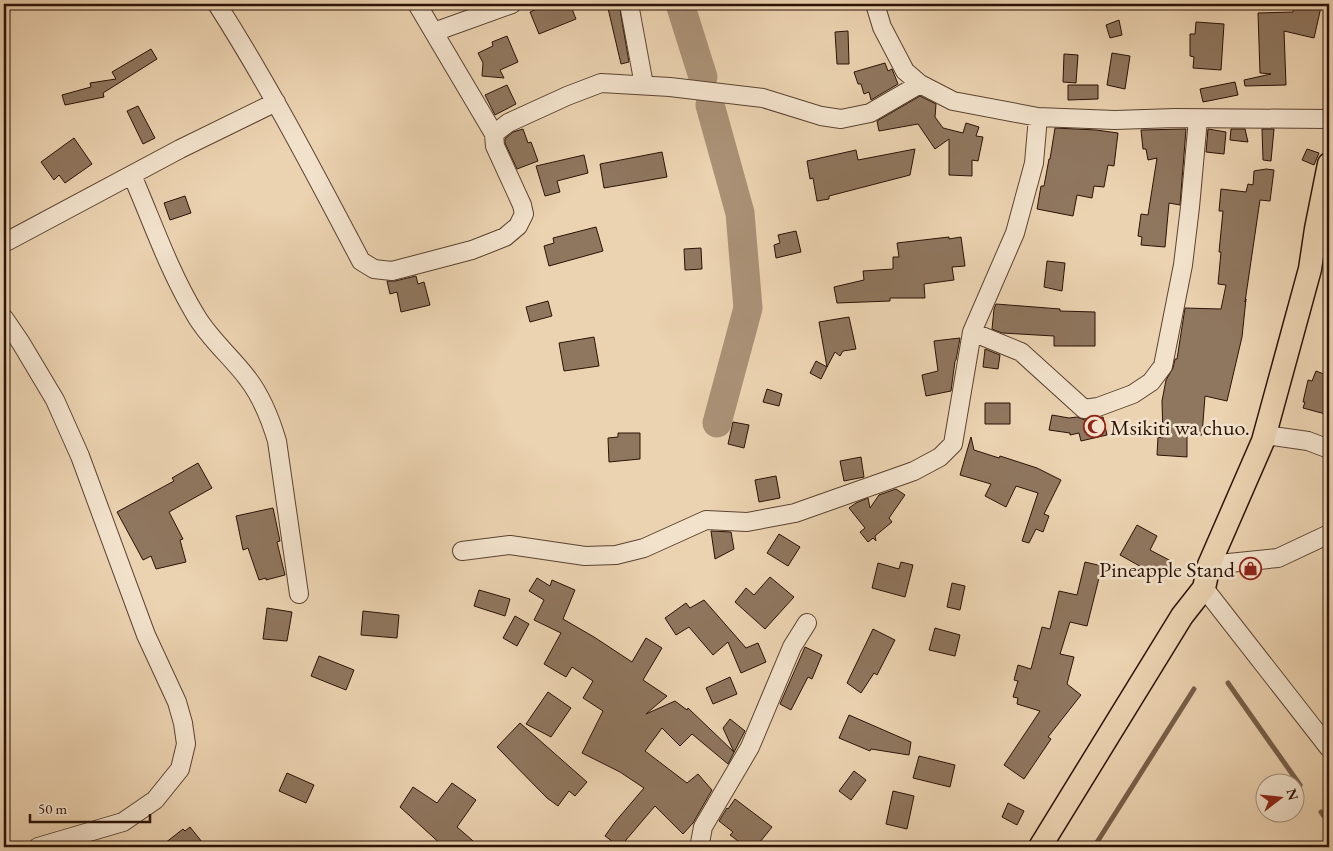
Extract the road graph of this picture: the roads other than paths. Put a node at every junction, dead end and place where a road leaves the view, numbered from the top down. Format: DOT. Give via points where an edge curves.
graph roads {
  1 [pos="216,4"];
  2 [pos="417,4"];
  3 [pos="512,4"];
  4 [pos="629,4"];
  5 [pos="875,4"];
  6 [pos="434,32"];
  7 [pos="920,84"];
  8 [pos="644,85"];
  9 [pos="276,102"];
  10 [pos="1038,117"];
  11 [pos="1198,119"];
  12 [pos="1329,119"];
  13 [pos="494,134"];
  14 [pos="1329,164"];
  15 [pos="132,175"];
  16 [pos="1322,231"];
  17 [pos="4,243"];
  18 [pos="4,318"];
  19 [pos="972,332"];
  20 [pos="1265,435"];
  21 [pos="1329,449"];
  22 [pos="1329,534"];
  23 [pos="462,551"];
  24 [pos="1209,565"];
  25 [pos="1204,588"];
  26 [pos="299,594"];
  27 [pos="807,623"];
  28 [pos="1329,748"];
  29 [pos="38,847"];
  30 [pos="702,847"];
  31 [pos="1040,847"];
  1 -- 9 [label="street"];
  2 -- 6 [label="street"];
  3 -- 6 [label="street"];
  4 -- 8 [label="street"];
  5 -- 7 [label="street" via="882,27 905,71"];
  6 -- 13 [label="street"];
  7 -- 8 [label="street" via="870,113 841,119 763,98"];
  7 -- 10 [label="street" via="953,101"];
  8 -- 13 [label="street" via="601,83 508,123"];
  9 -- 13 [label="street" via="361,261 374,269 392,271 472,250 505,237 518,226 524,214 522,205 495,146"];
  9 -- 15 [label="street"];
  10 -- 11 [label="street"];
  10 -- 19 [label="street" via="1034,164 1015,233"];
  11 -- 12 [label="street"];
  11 -- 19 [label="street" via="1183,265 1163,366 1151,382 1133,394 1084,409 1021,352"];
  14 -- 16 [label="main road"];
  15 -- 17 [label="street"];
  15 -- 26 [label="street" via="196,316 249,380 272,423"];
  16 -- 20 [label="main road"];
  18 -- 29 [label="street" via="55,400 80,456 146,635 177,702 186,744 180,768 147,806 123,822"];
  19 -- 23 [label="street" via="953,444 940,457 914,471 795,513 747,522 706,520 644,548 616,555 585,556 510,546"];
  20 -- 21 [label="street" via="1308,441"];
  20 -- 24 [label="main road"];
  22 -- 24 [label="street" via="1278,558"];
  24 -- 25 [label="main road"];
  25 -- 28 [label="street"];
  25 -- 31 [label="main road" via="1182,616"];
  27 -- 30 [label="street" via="792,647 750,747 703,827"];
}
